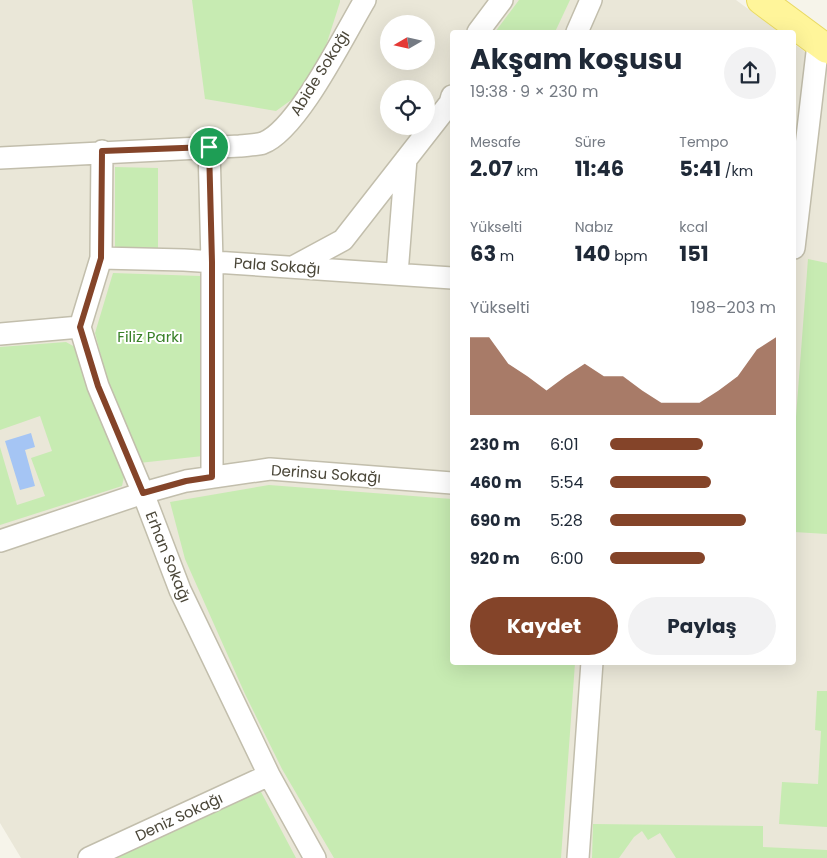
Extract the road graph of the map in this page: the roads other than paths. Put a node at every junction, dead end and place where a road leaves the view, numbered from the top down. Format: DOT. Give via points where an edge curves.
graph roads {
  1 [pos="364,0"];
  2 [pos="502,0"];
  3 [pos="591,0"];
  4 [pos="761,0"];
  5 [pos="480,30"];
  6 [pos="578,30"];
  7 [pos="822,46"];
  8 [pos="450,104"];
  9 [pos="209,147"];
  10 [pos="102,151"];
  11 [pos="0,158"];
  12 [pos="406,159"];
  13 [pos="796,234"];
  14 [pos="101,258"];
  15 [pos="212,262"];
  16 [pos="293,267"];
  17 [pos="397,274"];
  18 [pos="450,278"];
  19 [pos="80,327"];
  20 [pos="0,334"];
  21 [pos="212,477"];
  22 [pos="450,483"];
  23 [pos="143,493"];
  24 [pos="0,541"];
  25 [pos="592,665"];
  26 [pos="269,776"];
  27 [pos="89,858"];
  28 [pos="315,858"];
  29 [pos="578,858"];
  1 -- 9 [label="street, Abide Sokağı" via="305,102 281,131 263,143"];
  2 -- 5 [label="street"];
  3 -- 6 [label="street"];
  4 -- 7 [label="main road"];
  7 -- 13 [label="street"];
  8 -- 12 [label="street"];
  9 -- 10 [label="street, Abide Sokağı"];
  9 -- 15 [label="street"];
  10 -- 11 [label="street, Abide Sokağı"];
  10 -- 14 [label="street"];
  12 -- 16 [label="street" via="343,240"];
  12 -- 17 [label="street"];
  14 -- 15 [label="street, Pala Sokağı"];
  14 -- 19 [label="street"];
  15 -- 16 [label="street, Pala Sokağı"];
  15 -- 21 [label="street"];
  16 -- 17 [label="street, Pala Sokağı"];
  17 -- 18 [label="street, Pala Sokağı"];
  19 -- 20 [label="street"];
  19 -- 23 [label="street, Erhan Sokağı" via="98,386"];
  21 -- 22 [label="street, Derinsu Sokağı" via="270,469"];
  21 -- 23 [label="street, Derinsu Sokağı"];
  23 -- 24 [label="street, Derinsu Sokağı"];
  23 -- 26 [label="street, Erhan Sokağı" via="180,590"];
  25 -- 29 [label="street"];
  26 -- 27 [label="street, Deniz Sokağı"];
  26 -- 28 [label="street, Erhan Sokağı"];
}
